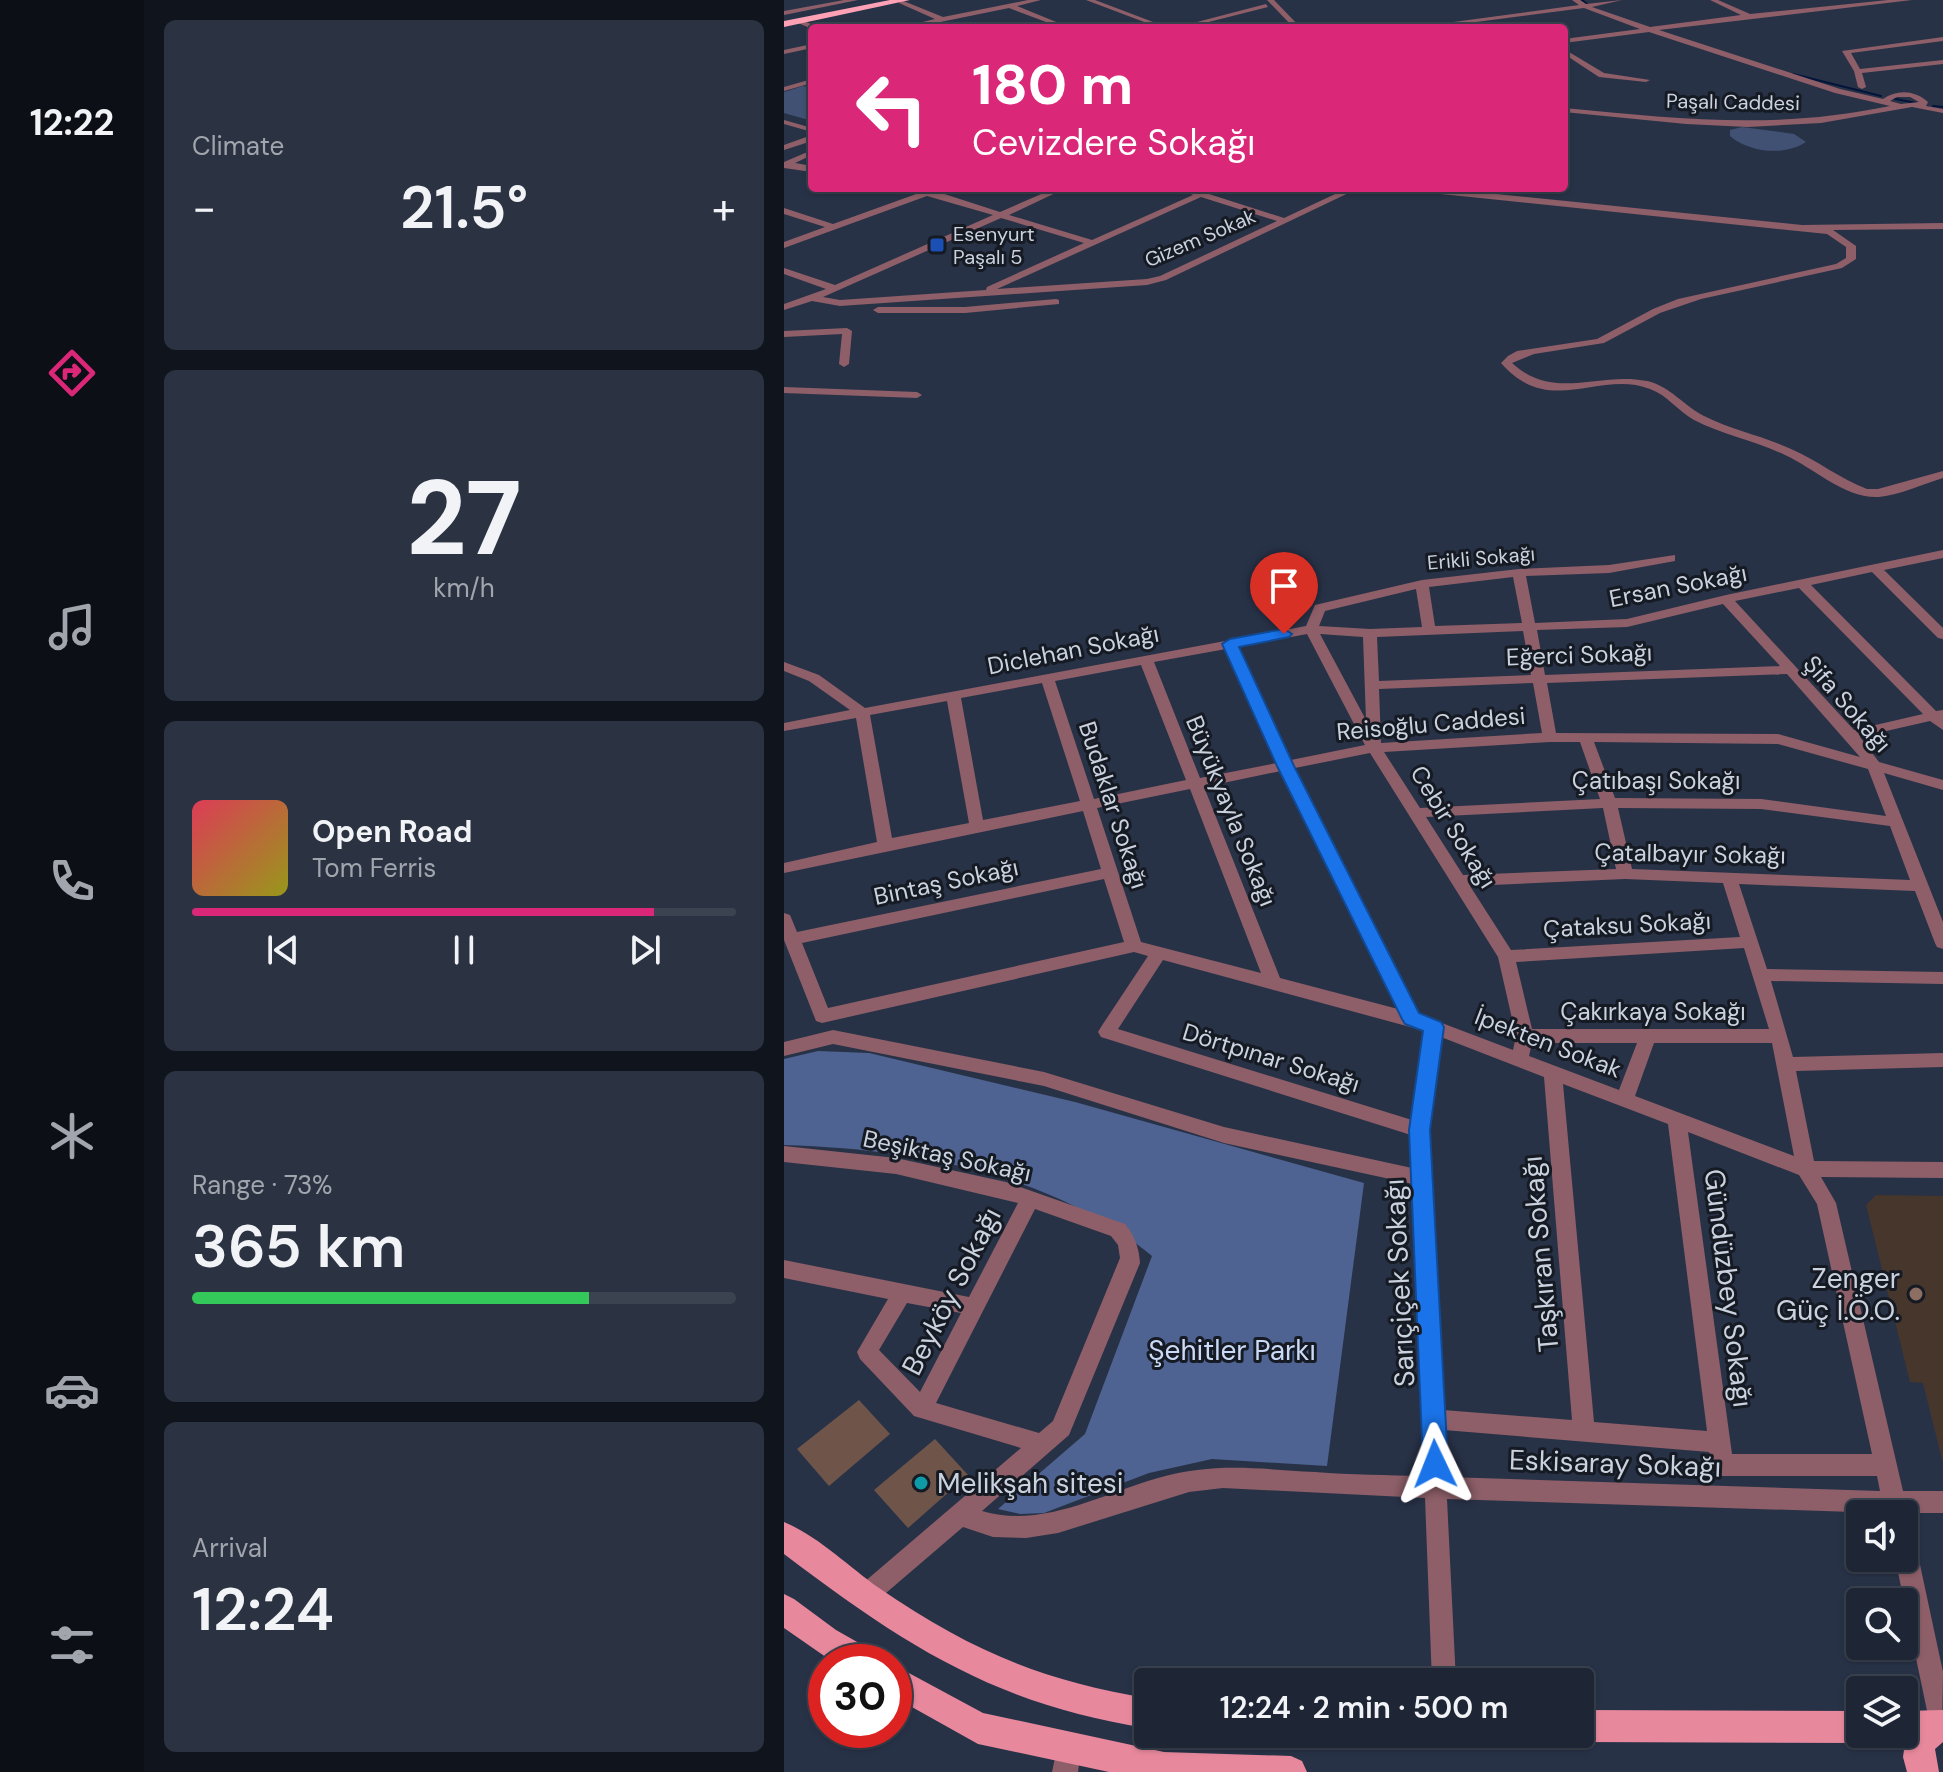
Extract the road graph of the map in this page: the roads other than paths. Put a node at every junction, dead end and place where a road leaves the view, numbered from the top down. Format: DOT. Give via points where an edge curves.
graph roads {
  1 [pos="883,0"];
  2 [pos="913,0"];
  3 [pos="1038,0"];
  4 [pos="1089,0"];
  5 [pos="1575,0"];
  6 [pos="1619,0"];
  7 [pos="1713,0"];
  8 [pos="1835,0"];
  9 [pos="1909,0"];
  10 [pos="903,1"];
  11 [pos="1590,3"];
  12 [pos="1266,4"];
  13 [pos="856,5"];
  14 [pos="1845,5"];
  15 [pos="1009,6"];
  16 [pos="1750,16"];
  17 [pos="784,19"];
  18 [pos="939,20"];
  19 [pos="798,21"];
  20 [pos="920,24"];
  21 [pos="950,24"];
  22 [pos="1057,24"];
  23 [pos="1155,24"];
  24 [pos="1192,24"];
  25 [pos="1206,24"];
  26 [pos="1284,24"];
  27 [pos="1293,24"];
  28 [pos="1440,24"];
  29 [pos="808,25"];
  30 [pos="1660,27"];
  31 [pos="1646,30"];
  32 [pos="1943,39"];
  33 [pos="1568,40"];
  34 [pos="808,47"];
  35 [pos="784,52"];
  36 [pos="1568,54"];
  37 [pos="1943,62"];
  38 [pos="1858,71"];
  39 [pos="784,80"];
  40 [pos="1646,80"];
  41 [pos="801,84"];
  42 [pos="808,84"];
  43 [pos="1862,87"];
  44 [pos="784,89"];
  45 [pos="1897,95"];
  46 [pos="1922,99"];
  47 [pos="1888,102"];
  48 [pos="1943,104"];
  49 [pos="1901,106"];
  50 [pos="1914,106"];
  51 [pos="1568,108"];
  52 [pos="1568,108"];
  53 [pos="1943,111"];
  54 [pos="784,122"];
  55 [pos="808,129"];
  56 [pos="808,139"];
  57 [pos="808,147"];
  58 [pos="784,148"];
  59 [pos="808,153"];
  60 [pos="784,162"];
  61 [pos="808,168"];
  62 [pos="930,192"];
  63 [pos="942,192"];
  64 [pos="1053,192"];
  65 [pos="1192,192"];
  66 [pos="1207,192"];
  67 [pos="1347,192"];
  68 [pos="1451,192"];
  69 [pos="1201,195"];
  70 [pos="784,211"];
  71 [pos="1004,214"];
  72 [pos="1285,221"];
  73 [pos="1943,226"];
  74 [pos="834,227"];
  75 [pos="1863,227"];
  76 [pos="1802,228"];
  77 [pos="1845,239"];
  78 [pos="1092,243"];
  79 [pos="784,245"];
  80 [pos="784,271"];
  81 [pos="836,289"];
  82 [pos="981,294"];
  83 [pos="812,298"];
  84 [pos="1056,302"];
  85 [pos="840,303"];
  86 [pos="784,307"];
  87 [pos="784,334"];
  88 [pos="844,364"];
  89 [pos="784,390"];
  90 [pos="917,395"];
  91 [pos="1943,474"];
  92 [pos="1943,554"];
  93 [pos="1671,558"];
  94 [pos="1875,568"];
  95 [pos="1519,573"];
  96 [pos="1802,583"];
  97 [pos="1422,584"];
  98 [pos="1726,599"];
  99 [pos="1529,625"];
  100 [pos="1311,629"];
  101 [pos="1429,629"];
  102 [pos="1370,633"];
  103 [pos="1943,635"];
  104 [pos="1230,644"];
  105 [pos="1146,659"];
  106 [pos="784,666"];
  107 [pos="1788,670"];
  108 [pos="1047,678"];
  109 [pos="1539,679"];
  110 [pos="1372,685"];
  111 [pos="953,695"];
  112 [pos="862,712"];
  113 [pos="1940,719"];
  114 [pos="784,727"];
  115 [pos="1851,735"];
  116 [pos="1550,737"];
  117 [pos="1585,737"];
  118 [pos="1374,748"];
  119 [pos="1286,766"];
  120 [pos="1874,766"];
  121 [pos="1194,784"];
  122 [pos="1943,785"];
  123 [pos="1609,803"];
  124 [pos="1086,806"];
  125 [pos="1415,813"];
  126 [pos="1896,822"];
  127 [pos="977,827"];
  128 [pos="885,845"];
  129 [pos="784,868"];
  130 [pos="1109,873"];
  131 [pos="1625,874"];
  132 [pos="1729,877"];
  133 [pos="1458,881"];
  134 [pos="1921,886"];
  135 [pos="784,919"];
  136 [pos="792,939"];
  137 [pos="1750,942"];
  138 [pos="1943,943"];
  139 [pos="1134,946"];
  140 [pos="1159,953"];
  141 [pos="1506,956"];
  142 [pos="1761,975"];
  143 [pos="1943,978"];
  144 [pos="1273,981"];
  145 [pos="822,1016"];
  146 [pos="1412,1019"];
  147 [pos="1434,1027"];
  148 [pos="1525,1036"];
  149 [pos="1648,1036"];
  150 [pos="1780,1036"];
  151 [pos="833,1037"];
  152 [pos="784,1049"];
  153 [pos="1519,1060"];
  154 [pos="1943,1060"];
  155 [pos="1786,1064"];
  156 [pos="1553,1072"];
  157 [pos="1625,1100"];
  158 [pos="1677,1120"];
  159 [pos="1420,1130"];
  160 [pos="784,1154"];
  161 [pos="1806,1169"];
  162 [pos="1943,1170"];
  163 [pos="1423,1178"];
  164 [pos="1030,1199"];
  165 [pos="784,1269"];
  166 [pos="902,1293"];
  167 [pos="974,1307"];
  168 [pos="922,1409"];
  169 [pos="1434,1419"];
  170 [pos="1584,1431"];
  171 [pos="1718,1442"];
  172 [pos="1042,1444"];
  173 [pos="1886,1465"];
  174 [pos="1436,1487"];
  175 [pos="1894,1500"];
  176 [pos="1943,1502"];
  177 [pos="1918,1505"];
  178 [pos="1846,1506"];
  179 [pos="960,1515"];
  180 [pos="784,1536"];
  181 [pos="1908,1572"];
  182 [pos="864,1597"];
  183 [pos="784,1609"];
  184 [pos="830,1644"];
  185 [pos="1443,1668"];
  186 [pos="912,1690"];
  187 [pos="1134,1711"];
  188 [pos="1594,1726"];
  189 [pos="1930,1726"];
  190 [pos="1846,1727"];
  191 [pos="1067,1760"];
  192 [pos="1291,1772"];
  193 [pos="1923,1772"];
  1 -- 17 [label="highway"];
  2 -- 10 [label="highway"];
  3 -- 15 [label="street"];
  4 -- 23 [label="street"];
  5 -- 11 [label="street"];
  6 -- 11 [label="street"];
  7 -- 16 [label="street"];
  8 -- 14 [label="street"];
  9 -- 14 [label="street"];
  10 -- 13 [label="highway"];
  10 -- 18 [label="street"];
  11 -- 28 [label="street"];
  11 -- 30 [label="street"];
  11 -- 31 [label="street"];
  12 -- 24 [label="street"];
  12 -- 25 [label="street"];
  12 -- 26 [label="street"];
  12 -- 27 [label="street"];
  13 -- 17 [label="street"];
  13 -- 19 [label="highway"];
  14 -- 16 [label="street"];
  15 -- 18 [label="street"];
  15 -- 22 [label="street"];
  16 -- 30 [label="street"];
  17 -- 19 [label="highway"];
  18 -- 20 [label="street"];
  18 -- 21 [label="street"];
  19 -- 29 [label="street"];
  30 -- 31 [label="street"];
  30 -- 43 [label="street"];
  31 -- 33 [label="street"];
  31 -- 47 [label="street"];
  32 -- 38 [label="street" via="1846,51"];
  34 -- 35 [label="street"];
  36 -- 40 [label="street" via="1602,75"];
  37 -- 38 [label="street"];
  38 -- 43 [label="street"];
  39 -- 41 [label="street"];
  41 -- 42 [label="street"];
  41 -- 44 [label="street"];
  43 -- 45 [label="street"];
  45 -- 46 [label="street"];
  45 -- 47 [label="street"];
  46 -- 48 [label="street"];
  46 -- 50 [label="street" via="1925,104"];
  47 -- 49 [label="street"];
  47 -- 51 [label="street, Paşalı Caddesi" via="1803,117 1746,119"];
  49 -- 50 [label="street"];
  49 -- 52 [label="street, Paşalı Caddesi" via="1811,122 1752,124"];
  50 -- 53 [label="street"];
  54 -- 55 [label="street"];
  56 -- 58 [label="street"];
  57 -- 60 [label="street"];
  59 -- 60 [label="street"];
  60 -- 61 [label="street"];
  62 -- 74 [label="street"];
  63 -- 71 [label="street"];
  64 -- 71 [label="street"];
  65 -- 69 [label="street"];
  66 -- 69 [label="street"];
  67 -- 72 [label="street, Gizem Sokak"];
  68 -- 76 [label="street"];
  69 -- 72 [label="street"];
  69 -- 78 [label="street"];
  70 -- 74 [label="street"];
  71 -- 78 [label="street"];
  71 -- 81 [label="street"];
  72 -- 82 [label="street, Gizem Sokak" via="1147,282"];
  73 -- 75 [label="street"];
  74 -- 79 [label="street"];
  75 -- 76 [label="street"];
  75 -- 77 [label="street"];
  76 -- 77 [label="street"];
  77 -- 91 [label="street" via="1852,253 1842,265 1687,300 1599,341 1517,354 1506,363 1547,387 1637,382 1656,386 1704,421 1785,450 1866,492"];
  78 -- 82 [label="street"];
  80 -- 81 [label="street"];
  81 -- 83 [label="street"];
  82 -- 85 [label="street, Gizem Sokak"];
  83 -- 85 [label="street, Gizem Sokak"];
  83 -- 86 [label="street"];
  84 -- 85 [label="street" via="965,310 875,310"];
  87 -- 88 [label="street" via="847,331"];
  89 -- 90 [label="street"];
  92 -- 94 [label="street, Ersan Sokağı"];
  93 -- 95 [label="street, Erikli Sokağı" via="1609,569"];
  94 -- 96 [label="street, Ersan Sokağı"];
  94 -- 103 [label="street"];
  95 -- 97 [label="street, Erikli Sokağı"];
  95 -- 99 [label="street"];
  96 -- 98 [label="street, Ersan Sokağı"];
  96 -- 113 [label="street"];
  97 -- 100 [label="street, Erikli Sokağı" via="1320,608"];
  97 -- 101 [label="street"];
  98 -- 99 [label="street, Ersan Sokağı" via="1627,623"];
  98 -- 107 [label="street, Şifa Sokağı"];
  99 -- 101 [label="street, Ersan Sokağı"];
  99 -- 109 [label="street"];
  100 -- 102 [label="street, Diclehan Sokağı"];
  100 -- 104 [label="street, Diclehan Sokağı"];
  100 -- 118 [label="street, Cebir Sokağı"];
  101 -- 102 [label="street, Ersan Sokağı"];
  102 -- 110 [label="street"];
  104 -- 105 [label="street, Diclehan Sokağı"];
  104 -- 119 [label="street"];
  105 -- 108 [label="street, Diclehan Sokağı"];
  105 -- 121 [label="street, Büyükyayla Sokağı"];
  106 -- 112 [label="street" via="814,678"];
  107 -- 109 [label="street, Eğerci Sokağı"];
  107 -- 115 [label="street, Şifa Sokağı"];
  108 -- 111 [label="street, Diclehan Sokağı"];
  108 -- 124 [label="street, Budaklar Sokağı"];
  109 -- 110 [label="street, Eğerci Sokağı"];
  109 -- 116 [label="street"];
  110 -- 118 [label="street"];
  111 -- 112 [label="street, Diclehan Sokağı"];
  111 -- 127 [label="street"];
  112 -- 114 [label="street, Diclehan Sokağı"];
  112 -- 128 [label="street"];
  113 -- 115 [label="street"];
  115 -- 120 [label="street, Şifa Sokağı"];
  116 -- 117 [label="street, Reisoğlu Caddesi"];
  116 -- 118 [label="street, Reisoğlu Caddesi"];
  117 -- 120 [label="street, Reisoğlu Caddesi" via="1778,739"];
  117 -- 123 [label="street"];
  118 -- 119 [label="street, Reisoğlu Caddesi"];
  118 -- 125 [label="street, Cebir Sokağı"];
  119 -- 121 [label="street, Reisoğlu Caddesi"];
  119 -- 146 [label="street"];
  120 -- 122 [label="street, Reisoğlu Caddesi"];
  120 -- 126 [label="street, Şifa Sokağı"];
  121 -- 124 [label="street, Reisoğlu Caddesi"];
  121 -- 144 [label="street, Büyükyayla Sokağı"];
  123 -- 125 [label="street, Çatıbaşı Sokağı"];
  123 -- 126 [label="street, Çatıbaşı Sokağı" via="1761,804"];
  123 -- 131 [label="street"];
  124 -- 127 [label="street, Reisoğlu Caddesi"];
  124 -- 130 [label="street, Budaklar Sokağı"];
  125 -- 133 [label="street, Cebir Sokağı"];
  126 -- 134 [label="street, Şifa Sokağı"];
  127 -- 128 [label="street, Reisoğlu Caddesi"];
  128 -- 129 [label="street, Reisoğlu Caddesi"];
  130 -- 136 [label="street, Bintaş Sokağı"];
  130 -- 139 [label="street, Budaklar Sokağı"];
  131 -- 132 [label="street, Çatalbayır Sokağı"];
  131 -- 133 [label="street, Çatalbayır Sokağı"];
  132 -- 134 [label="street, Çatalbayır Sokağı"];
  132 -- 137 [label="street"];
  133 -- 141 [label="street, Cebir Sokağı"];
  134 -- 138 [label="street, Şifa Sokağı"];
  135 -- 136 [label="street"];
  136 -- 145 [label="street"];
  137 -- 141 [label="street, Çataksu Sokağı"];
  137 -- 142 [label="street"];
  139 -- 140 [label="street, İpekten Sokak"];
  139 -- 145 [label="street"];
  140 -- 144 [label="street, İpekten Sokak"];
  140 -- 159 [label="street, Dörtpınar Sokağı" via="1107,1032"];
  141 -- 148 [label="street, Cebir Sokağı"];
  142 -- 143 [label="street"];
  142 -- 150 [label="street"];
  144 -- 146 [label="street, İpekten Sokak"];
  145 -- 151 [label="street"];
  146 -- 147 [label="street, İpekten Sokak"];
  147 -- 153 [label="street, İpekten Sokak"];
  147 -- 159 [label="street, Sarıçiçek Sokağı"];
  148 -- 149 [label="street, Çakırkaya Sokağı"];
  148 -- 153 [label="street, Cebir Sokağı"];
  149 -- 150 [label="street, Çakırkaya Sokağı"];
  149 -- 157 [label="street"];
  150 -- 155 [label="street"];
  151 -- 152 [label="street"];
  151 -- 163 [label="street" via="1044,1079 1224,1135"];
  153 -- 156 [label="street, İpekten Sokak"];
  154 -- 155 [label="street"];
  155 -- 161 [label="street"];
  156 -- 157 [label="street, İpekten Sokak"];
  156 -- 170 [label="street, Taşkıran Sokağı"];
  157 -- 158 [label="street, İpekten Sokak"];
  158 -- 161 [label="street, İpekten Sokak"];
  158 -- 171 [label="street, Gündüzbey Sokağı"];
  159 -- 163 [label="street, Sarıçiçek Sokağı"];
  160 -- 164 [label="street, Beşiktaş Sokağı" via="896,1166"];
  161 -- 162 [label="street, İpekten Sokak"];
  161 -- 173 [label="street" via="1826,1203"];
  163 -- 169 [label="street, Sarıçiçek Sokağı"];
  164 -- 167 [label="street, Beyköy Sokağı"];
  164 -- 172 [label="street, Beşiktaş Sokağı" via="1118,1230 1130,1251 1130,1263 1061,1428"];
  165 -- 166 [label="street"];
  166 -- 167 [label="street"];
  166 -- 168 [label="street" via="867,1352"];
  167 -- 168 [label="street, Beyköy Sokağı"];
  168 -- 172 [label="street"];
  169 -- 170 [label="street"];
  169 -- 174 [label="street, Sarıçiçek Sokağı"];
  170 -- 171 [label="street"];
  171 -- 173 [label="street, Gündüzbey Sokağı" via="1722,1465"];
  172 -- 179 [label="street"];
  173 -- 175 [label="street"];
  174 -- 178 [label="street, Eskisaray Sokağı"];
  174 -- 179 [label="street, Eskisaray Sokağı" via="1221,1477 1158,1487 1087,1514 1010,1530"];
  174 -- 185 [label="street, Sarıçiçek Sokağı"];
  176 -- 177 [label="street, Eskisaray Sokağı"];
  179 -- 182 [label="street"];
  180 -- 182 [label="main road"];
  181 -- 189 [label="street"];
  182 -- 187 [label="main road" via="972,1664 1056,1697"];
  183 -- 184 [label="main road"];
  186 -- 191 [label="main road" via="978,1728"];
  188 -- 190 [label="main road"];
  189 -- 193 [label="main road" via="1918,1750"];
  191 -- 192 [label="main road"];
}
